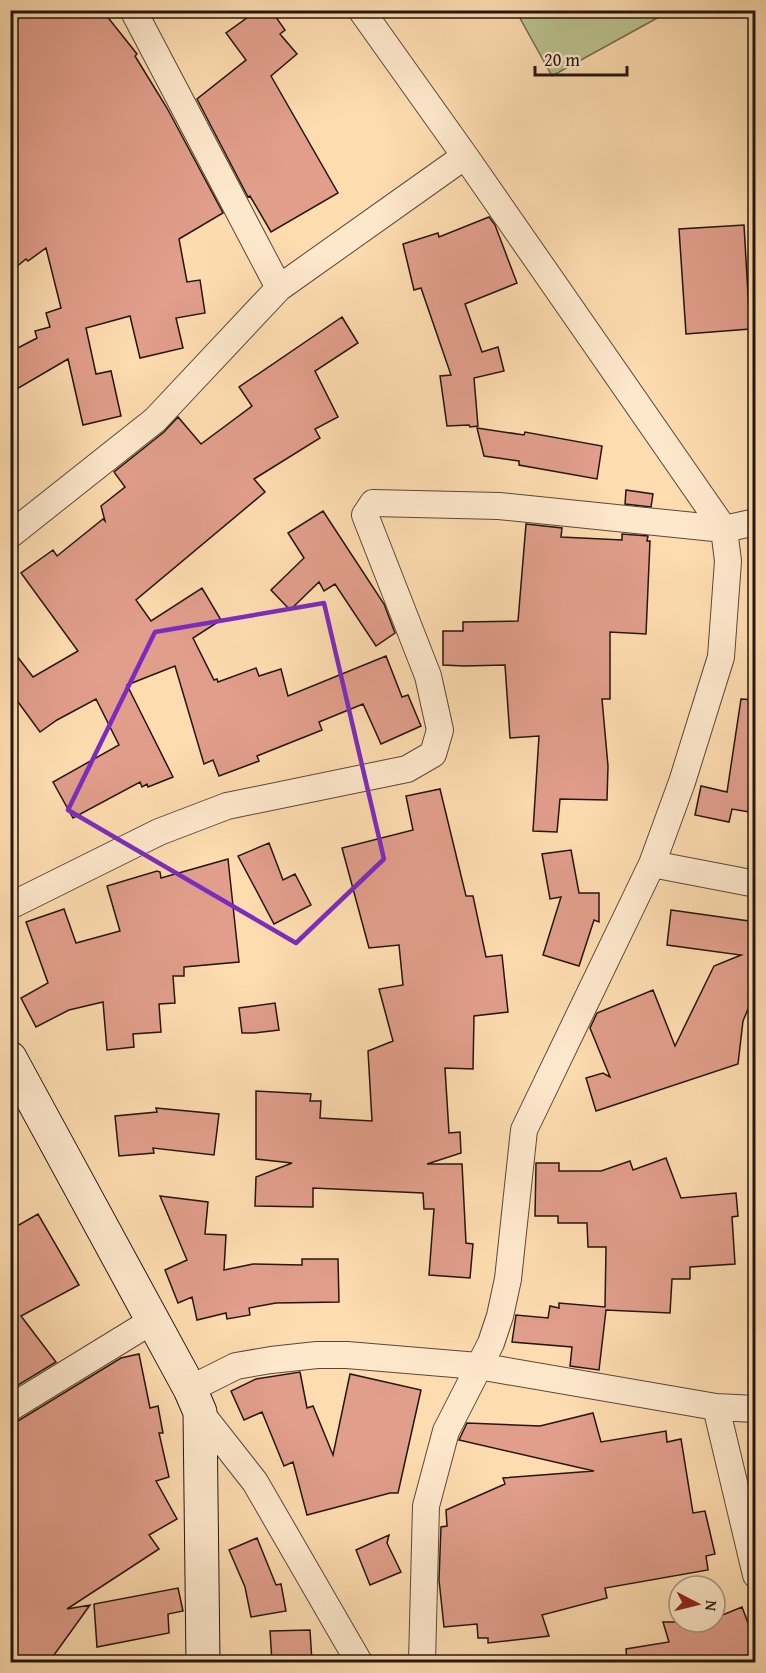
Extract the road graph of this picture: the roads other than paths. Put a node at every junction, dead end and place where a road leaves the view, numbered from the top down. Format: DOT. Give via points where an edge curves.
graph roads {
  1 [pos="133,10"];
  2 [pos="361,10"];
  3 [pos="465,156"];
  4 [pos="279,288"];
  5 [pos="756,522"];
  6 [pos="724,529"];
  7 [pos="10,535"];
  8 [pos="652,864"];
  9 [pos="756,884"];
  10 [pos="10,906"];
  11 [pos="10,1058"];
  12 [pos="153,1321"];
  13 [pos="478,1366"];
  14 [pos="195,1400"];
  15 [pos="716,1407"];
  16 [pos="10,1408"];
  17 [pos="756,1409"];
  18 [pos="756,1575"];
  19 [pos="202,1662"];
  20 [pos="359,1662"];
  21 [pos="422,1662"];
  1 -- 4 [label="street"];
  2 -- 3 [label="street"];
  3 -- 4 [label="street"];
  3 -- 6 [label="street"];
  4 -- 7 [label="street" via="155,420"];
  5 -- 6 [label="street"];
  6 -- 8 [label="street" via="729,561 721,657"];
  6 -- 10 [label="street" via="499,506 373,503 365,515 428,676 440,730 433,754 407,769 227,807 159,832"];
  8 -- 9 [label="street"];
  8 -- 13 [label="street" via="524,1130 508,1279 492,1343"];
  11 -- 12 [label="street"];
  12 -- 14 [label="street"];
  12 -- 16 [label="street"];
  13 -- 14 [label="street" via="347,1355 271,1359 236,1366"];
  13 -- 15 [label="street"];
  13 -- 21 [label="street" via="446,1431 426,1506"];
  14 -- 19 [label="street"];
  14 -- 20 [label="street" via="255,1482"];
  15 -- 17 [label="street"];
  15 -- 18 [label="street"];
}
